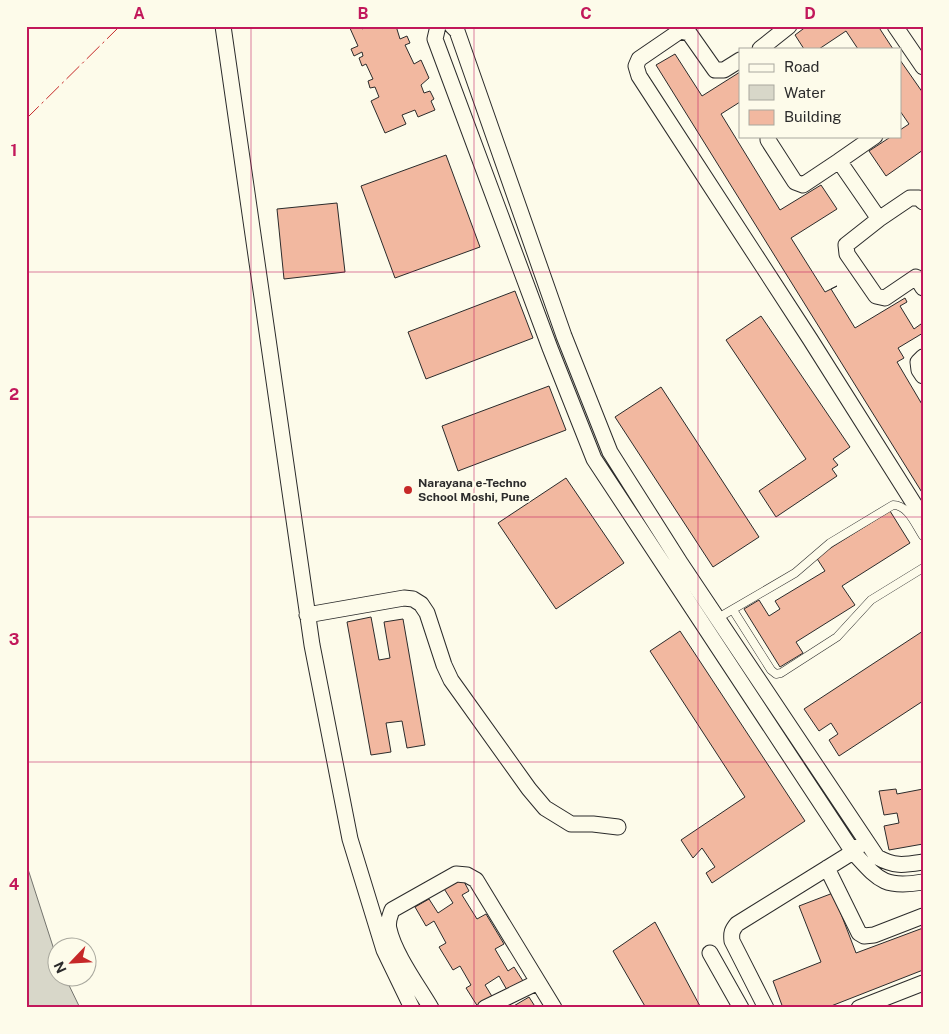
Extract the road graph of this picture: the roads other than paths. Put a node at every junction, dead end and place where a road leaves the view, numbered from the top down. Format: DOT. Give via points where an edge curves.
graph roads {
  1 [pos="224,26"];
  2 [pos="438,26"];
  3 [pos="452,26"];
  4 [pos="789,26"];
  5 [pos="895,26"];
  6 [pos="762,48"];
  7 [pos="739,61"];
  8 [pos="923,68"];
  9 [pos="494,137"];
  10 [pos="768,138"];
  11 [pos="872,138"];
  12 [pos="474,144"];
  13 [pos="839,161"];
  14 [pos="923,202"];
  15 [pos="879,219"];
  16 [pos="920,279"];
  17 [pos="923,357"];
  18 [pos="923,376"];
  19 [pos="592,406"];
  20 [pos="575,411"];
  21 [pos="923,518"];
  22 [pos="923,536"];
  23 [pos="681,564"];
  24 [pos="923,568"];
  25 [pos="670,574"];
  26 [pos="733,610"];
  27 [pos="307,615"];
  28 [pos="718,618"];
  29 [pos="618,827"];
  30 [pos="865,840"];
  31 [pos="853,852"];
  32 [pos="923,862"];
  33 [pos="827,868"];
  34 [pos="923,882"];
  35 [pos="923,916"];
  36 [pos="710,953"];
  37 [pos="538,982"];
  38 [pos="923,983"];
  39 [pos="412,1008"];
  40 [pos="431,1008"];
  41 [pos="485,1008"];
  42 [pos="554,1008"];
  43 [pos="741,1008"];
  44 [pos="766,1008"];
  45 [pos="860,1008"];
  1 -- 27 [label="street"];
  2 -- 12 [label="street" via="435,39"];
  3 -- 9 [label="street" via="457,31"];
  4 -- 6 [label="street"];
  5 -- 8 [label="street"];
  7 -- 21 [label="street" via="724,70 715,70 689,33 680,31 640,59 636,66 639,76"];
  9 -- 12 [label="street"];
  9 -- 19 [label="street"];
  10 -- 13 [label="street" via="795,182 803,185"];
  11 -- 13 [label="street"];
  12 -- 20 [label="street"];
  13 -- 15 [label="street"];
  14 -- 15 [label="street" via="919,198 910,198"];
  15 -- 16 [label="street" via="846,245 847,254 876,296 885,298"];
  17 -- 18 [label="street" via="918,362"];
  19 -- 20 [label="street"];
  19 -- 23 [label="street" via="610,452"];
  20 -- 25 [label="street" via="594,459"];
  22 -- 26 [label="lane" via="905,508 893,505 830,543 795,573"];
  23 -- 25 [label="street"];
  23 -- 28 [label="street"];
  24 -- 26 [label="lane" via="871,600 837,637 781,673 771,670"];
  25 -- 31 [label="street"];
  26 -- 28 [label="lane"];
  27 -- 29 [label="street" via="404,598 421,604 451,680 545,808 571,824"];
  27 -- 39 [label="street" via="350,840 384,950"];
  28 -- 30 [label="street"];
  30 -- 31 [label="street"];
  30 -- 32 [label="street" via="877,857 889,864"];
  31 -- 33 [label="street"];
  31 -- 34 [label="street" via="877,878 896,885"];
  33 -- 35 [label="street" via="859,933 864,936"];
  33 -- 44 [label="street" via="733,929 732,941"];
  36 -- 43 [label="street"];
  37 -- 40 [label="street" via="476,880 467,874 456,874 392,910 389,919 396,949"];
  37 -- 41 [label="street"];
  37 -- 42 [label="street"];
  38 -- 45 [label="street"];
}
